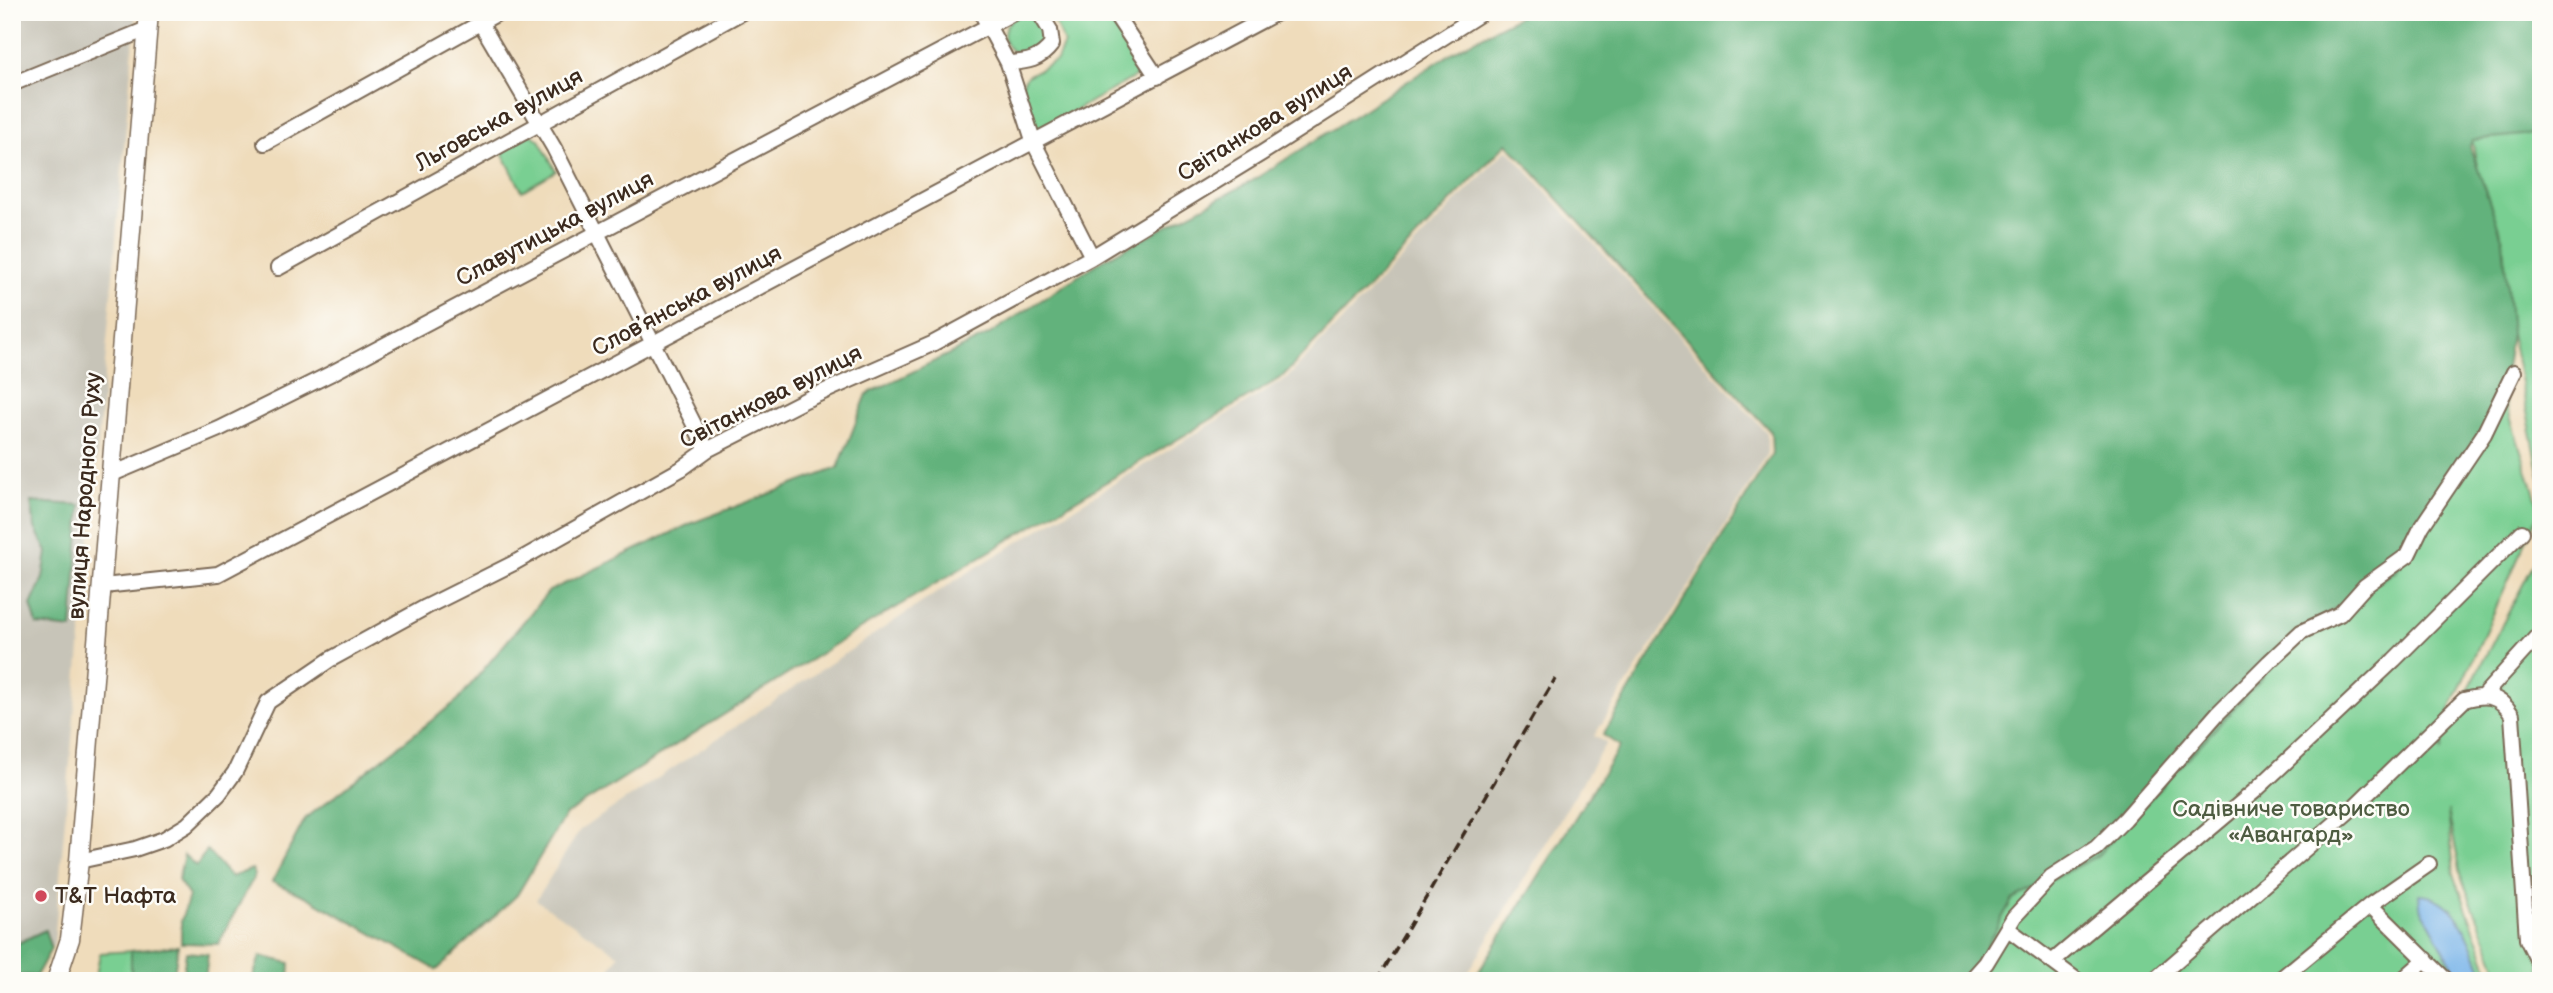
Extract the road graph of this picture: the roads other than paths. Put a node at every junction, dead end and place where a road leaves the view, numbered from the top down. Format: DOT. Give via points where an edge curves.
graph roads {
  1 [pos="500,12"];
  2 [pos="743,12"];
  3 [pos="981,12"];
  4 [pos="1015,12"];
  5 [pos="1039,12"];
  6 [pos="1114,12"];
  7 [pos="1278,12"];
  8 [pos="1483,12"];
  9 [pos="1464,17"];
  10 [pos="477,18"];
  11 [pos="148,21"];
  12 [pos="990,27"];
  13 [pos="1008,63"];
  14 [pos="1157,77"];
  15 [pos="12,84"];
  16 [pos="539,123"];
  17 [pos="1034,143"];
  18 [pos="265,144"];
  19 [pos="597,233"];
  20 [pos="1091,257"];
  21 [pos="278,268"];
  22 [pos="653,345"];
  23 [pos="2514,372"];
  24 [pos="707,450"];
  25 [pos="110,475"];
  26 [pos="2522,532"];
  27 [pos="103,586"];
  28 [pos="2541,632"];
  29 [pos="2484,695"];
  30 [pos="79,861"];
  31 [pos="2429,864"];
  32 [pos="2370,905"];
  33 [pos="2008,929"];
  34 [pos="2426,960"];
  35 [pos="2053,961"];
  36 [pos="2541,967"];
  37 [pos="56,981"];
  38 [pos="1970,981"];
  39 [pos="2078,981"];
  40 [pos="2153,981"];
  41 [pos="2278,981"];
  42 [pos="2401,981"];
  43 [pos="2446,981"];
  1 -- 10 [label="street"];
  2 -- 16 [label="street, Льговська вулиця"];
  3 -- 12 [label="street"];
  4 -- 12 [label="street, Славутицька вулиця"];
  5 -- 13 [label="street" via="1052,44 1032,61"];
  6 -- 14 [label="street"];
  7 -- 14 [label="street, Словʼянська вулиця"];
  8 -- 9 [label="street, Світанкова вулиця"];
  9 -- 20 [label="street, Світанкова вулиця" via="1320,117"];
  10 -- 16 [label="street"];
  10 -- 18 [label="street"];
  11 -- 15 [label="street"];
  11 -- 25 [label="main road, вулиця Народного Руху"];
  12 -- 13 [label="street"];
  12 -- 19 [label="street, Славутицька вулиця"];
  13 -- 17 [label="street"];
  14 -- 17 [label="street, Словʼянська вулиця"];
  16 -- 19 [label="street"];
  16 -- 21 [label="street, Льговська вулиця"];
  17 -- 20 [label="street"];
  17 -- 22 [label="street, Словʼянська вулиця"];
  19 -- 22 [label="street"];
  19 -- 25 [label="street, Славутицька вулиця" via="244,417"];
  20 -- 24 [label="street, Світанкова вулиця" via="932,344"];
  22 -- 24 [label="street"];
  22 -- 27 [label="street, Словʼянська вулиця" via="218,574"];
  23 -- 33 [label="street" via="2484,433 2407,555 2365,586 2340,614 2301,632 2218,713 2125,819 2096,848 2051,877"];
  24 -- 30 [label="street, Світанкова вулиця" via="514,563 331,659 268,702 236,772 187,825 135,849"];
  25 -- 27 [label="main road, вулиця Народного Руху"];
  26 -- 35 [label="street" via="2256,790"];
  27 -- 30 [label="main road, вулиця Народного Руху"];
  28 -- 29 [label="street"];
  29 -- 36 [label="street" via="2495,697 2512,715 2527,939"];
  29 -- 40 [label="street" via="2464,700 2357,805"];
  30 -- 37 [label="main road, вулиця Народного Руху" via="70,939"];
  31 -- 32 [label="street"];
  32 -- 34 [label="street"];
  32 -- 41 [label="street"];
  33 -- 35 [label="street"];
  33 -- 38 [label="street"];
  34 -- 42 [label="street"];
  34 -- 43 [label="street"];
  35 -- 39 [label="street"];
}
